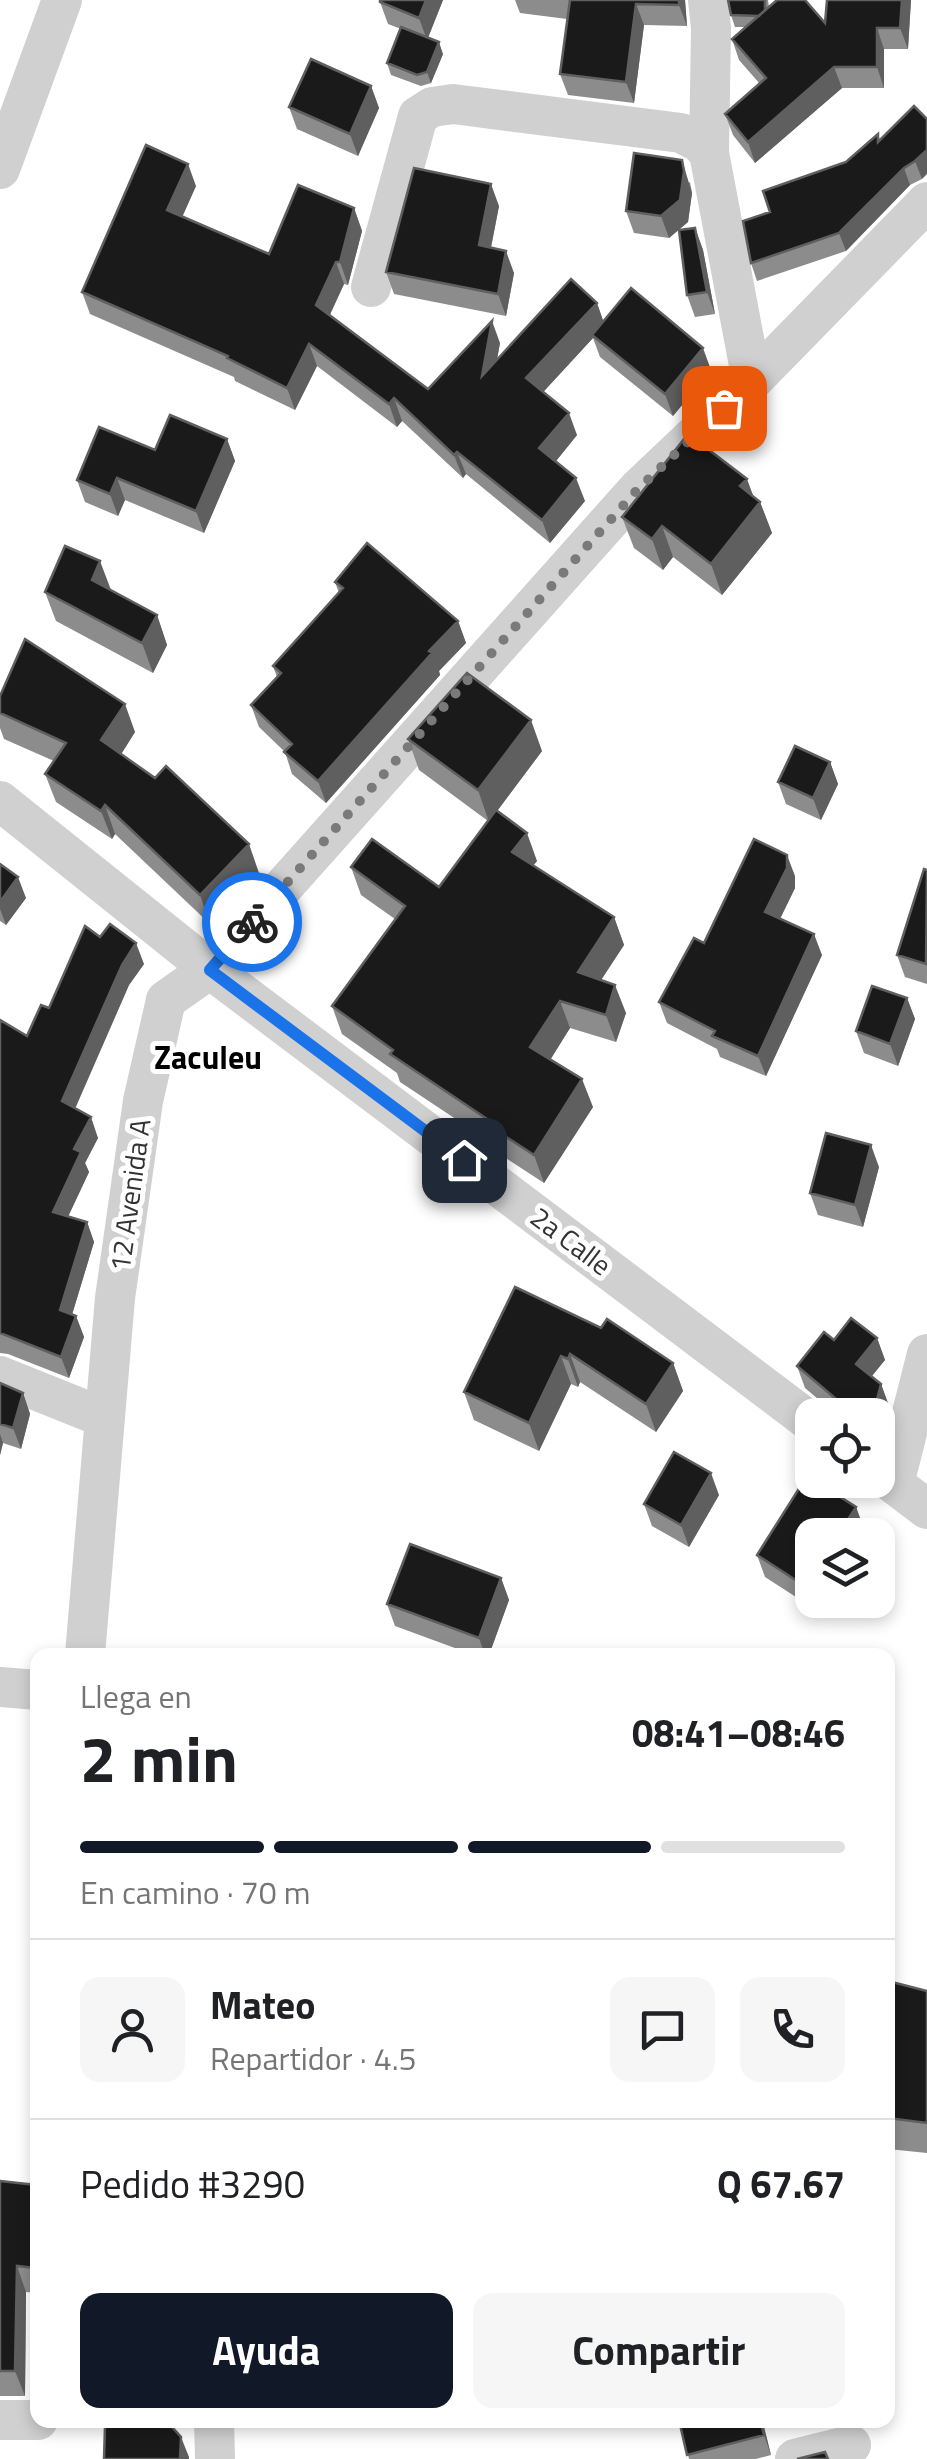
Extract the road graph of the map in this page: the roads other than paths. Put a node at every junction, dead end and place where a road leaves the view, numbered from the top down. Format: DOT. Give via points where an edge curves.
graph roads {
  1 [pos="62,0"];
  2 [pos="708,0"];
  3 [pos="709,154"];
  4 [pos="0,169"];
  5 [pos="927,202"];
  6 [pos="371,287"];
  7 [pos="752,381"];
  8 [pos="0,800"];
  9 [pos="210,970"];
  10 [pos="927,1354"];
  11 [pos="0,1376"];
  12 [pos="795,1410"];
  13 [pos="105,1418"];
  14 [pos="895,1451"];
  15 [pos="895,1485"];
  16 [pos="927,1509"];
  17 [pos="86,1648"];
  18 [pos="0,1687"];
  19 [pos="30,1689"];
  20 [pos="0,2420"];
  21 [pos="30,2420"];
  22 [pos="214,2428"];
  23 [pos="849,2441"];
  24 [pos="215,2459"];
  25 [pos="795,2459"];
  1 -- 4 [label="street"];
  2 -- 3 [label="street"];
  3 -- 6 [label="street" via="682,133 454,104 432,107 418,116"];
  3 -- 7 [label="street"];
  5 -- 7 [label="street, 12 Avenida A"];
  7 -- 9 [label="street, 12 Avenida A" via="638,489"];
  8 -- 9 [label="street, 2a Calle"];
  9 -- 12 [label="street, 2a Calle"];
  9 -- 13 [label="street, 12 Avenida A" via="166,1000 151,1058 115,1298"];
  10 -- 14 [label="street"];
  11 -- 13 [label="street"];
  13 -- 17 [label="street, 12 Avenida A"];
  15 -- 16 [label="street"];
  18 -- 19 [label="street"];
  20 -- 21 [label="street"];
  22 -- 24 [label="street"];
  23 -- 25 [label="street"];
}
